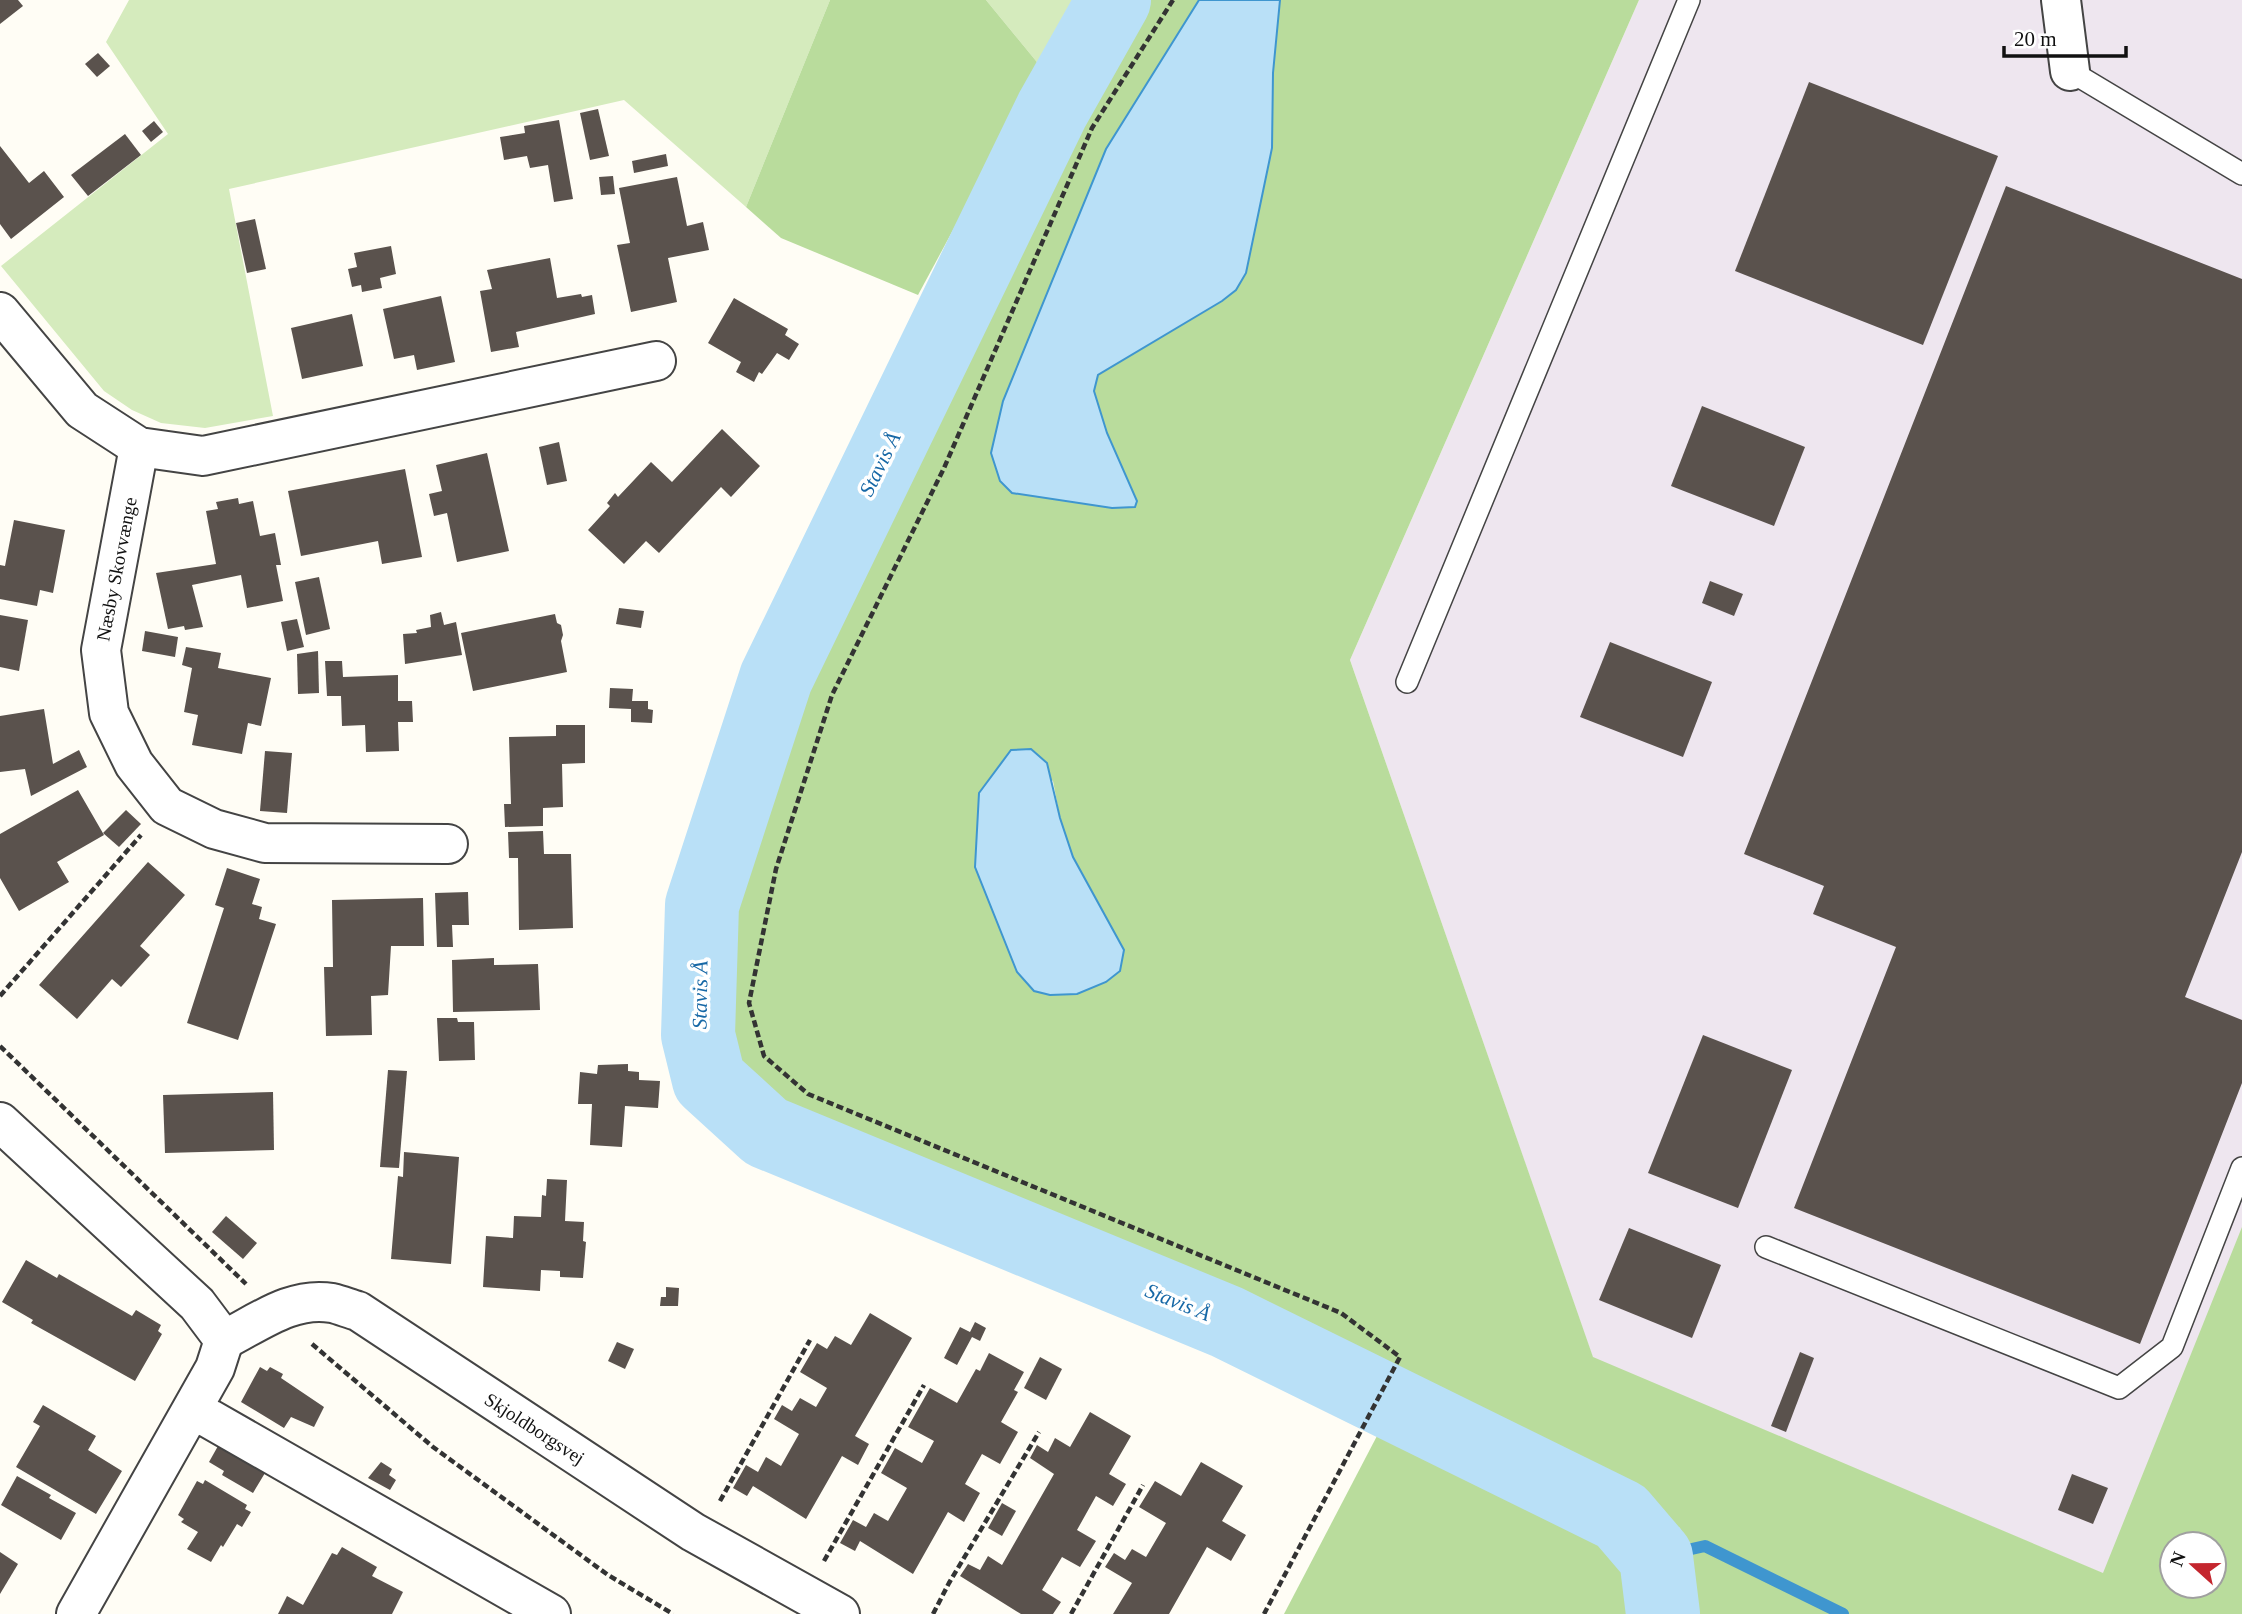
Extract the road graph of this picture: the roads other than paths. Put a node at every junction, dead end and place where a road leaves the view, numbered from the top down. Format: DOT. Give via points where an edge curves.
graph roads {
  1 [pos="1689,0"];
  2 [pos="2061,0"];
  3 [pos="2070,71"];
  4 [pos="2242,174"];
  5 [pos="0,312"];
  6 [pos="656,361"];
  7 [pos="139,447"];
  8 [pos="1407,682"];
  9 [pos="448,844"];
  10 [pos="0,1122"];
  11 [pos="2242,1168"];
  12 [pos="1766,1247"];
  13 [pos="224,1340"];
  14 [pos="192,1411"];
  15 [pos="76,1614"];
  16 [pos="551,1614"];
  17 [pos="840,1614"];
  1 -- 8 [label="lane"];
  2 -- 3 [label="street"];
  3 -- 4 [label="lane"];
  5 -- 7 [label="street" via="82,410"];
  6 -- 7 [label="street" via="204,456"];
  7 -- 9 [label="street, Næsby Skovvænge" via="101,650 109,713 134,764 167,806 214,829 265,844"];
  10 -- 13 [label="street" via="197,1304"];
  11 -- 12 [label="lane" via="2172,1347 2119,1388"];
  13 -- 14 [label="street"];
  13 -- 17 [label="street, Skjoldborgsvej" via="275,1311 306,1302 358,1311 700,1536"];
  14 -- 15 [label="street"];
  14 -- 16 [label="street"];
}
